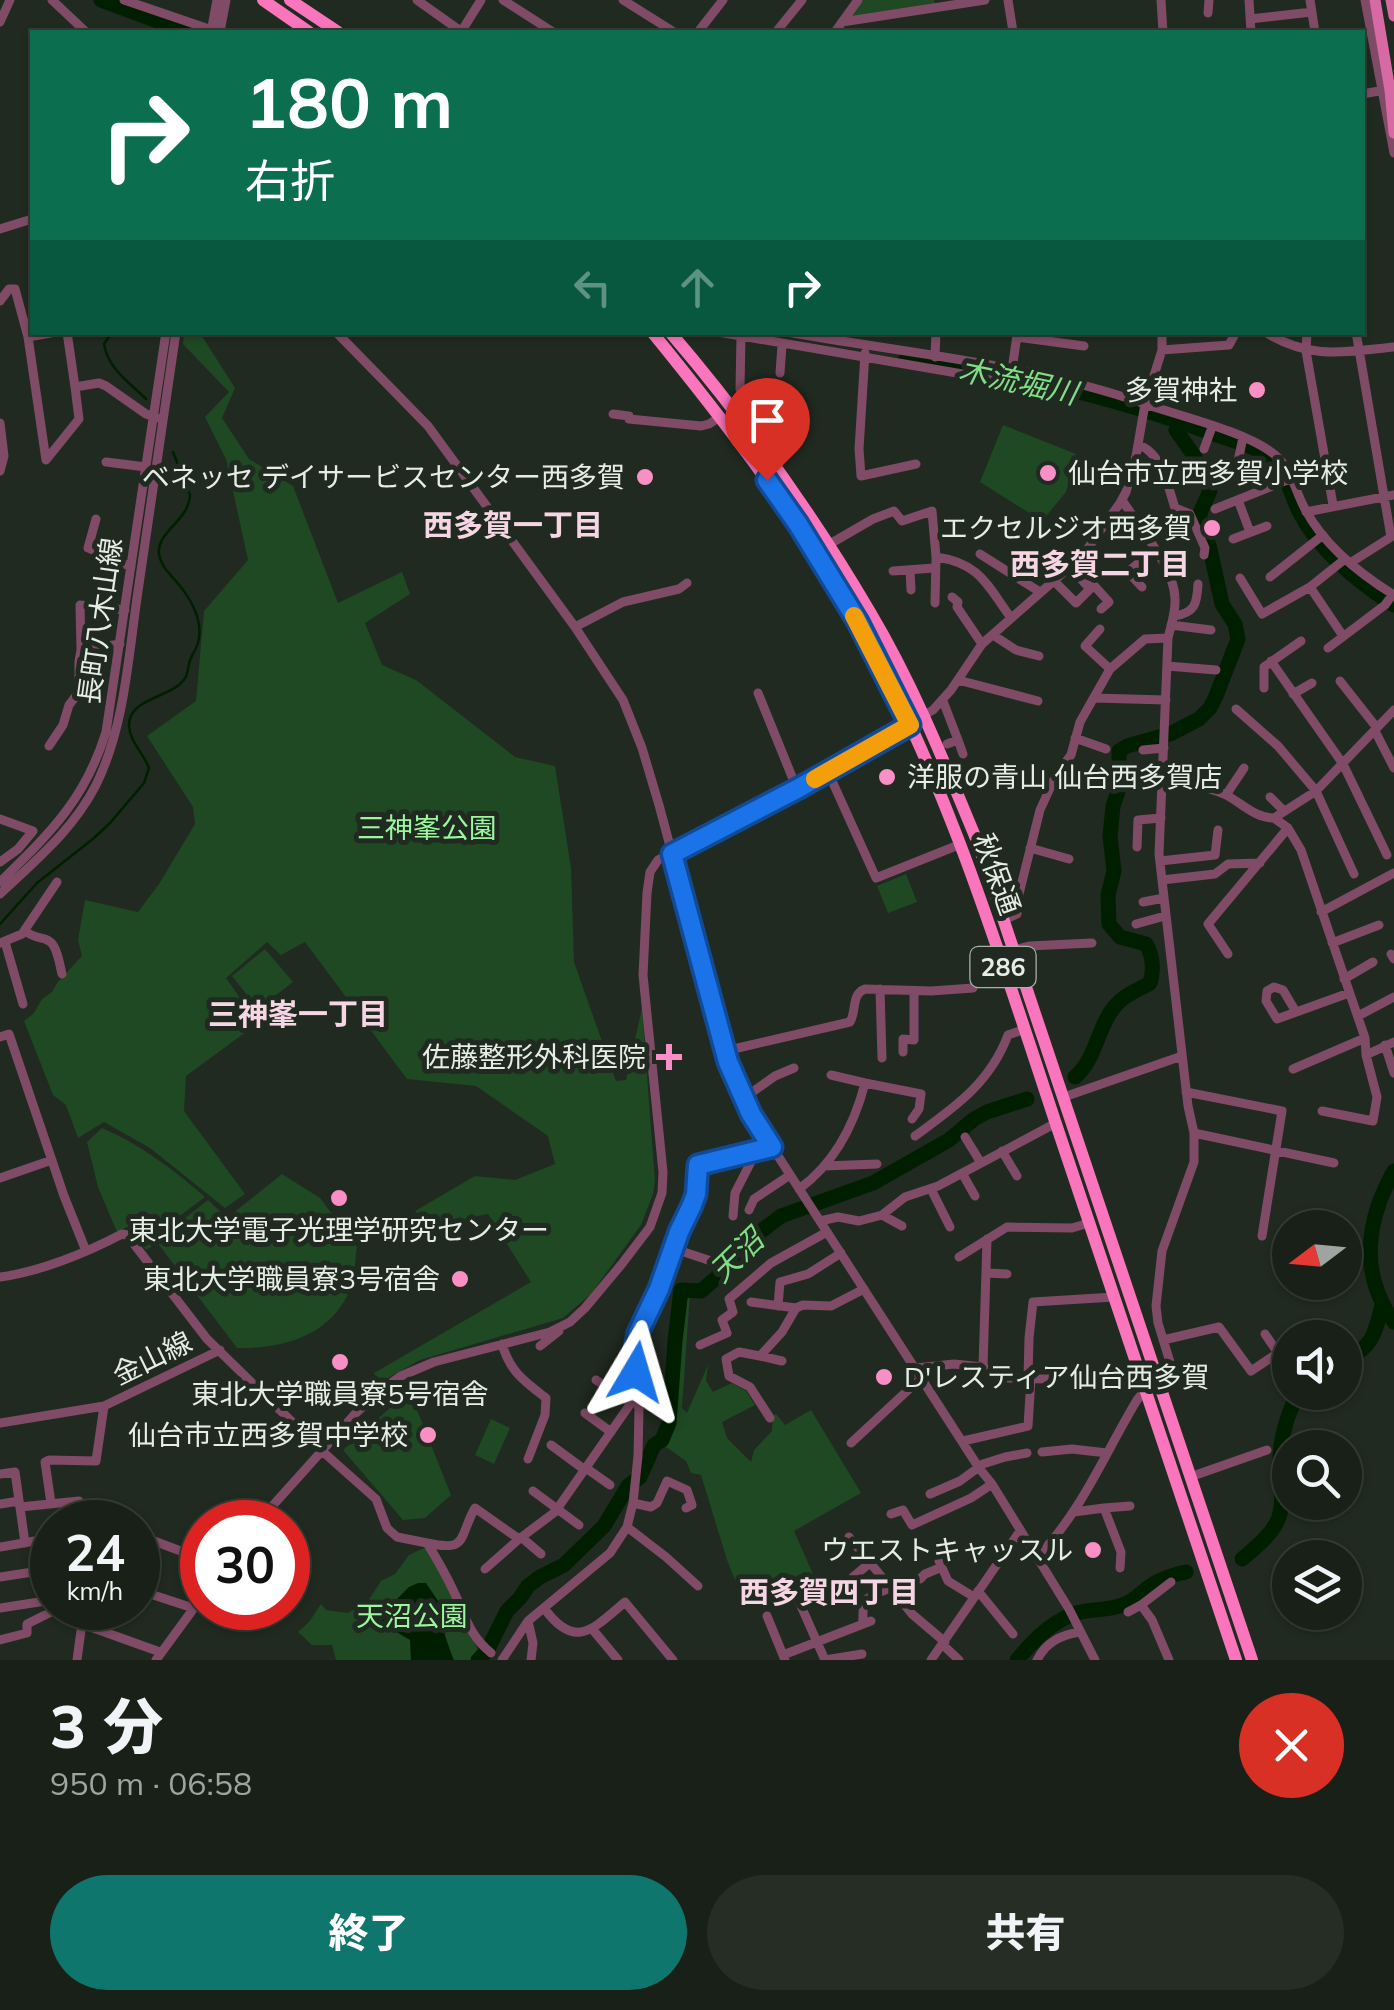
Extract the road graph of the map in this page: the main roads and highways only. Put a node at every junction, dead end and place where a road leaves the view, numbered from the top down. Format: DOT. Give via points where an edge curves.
graph roads {
  1 [pos="263,0"];
  2 [pos="290,0"];
  3 [pos="1375,0"];
  4 [pos="1391,0"];
  5 [pos="1394,16"];
  6 [pos="306,30"];
  7 [pos="335,30"];
  8 [pos="1388,90"];
  9 [pos="1394,133"];
  10 [pos="654,335"];
  11 [pos="672,335"];
  12 [pos="1236,1660"];
  13 [pos="1252,1660"];
  1 -- 6 [label="highway"];
  2 -- 7 [label="highway"];
  3 -- 8 [label="main road"];
  4 -- 5 [label="main road"];
  8 -- 9 [label="main road"];
  10 -- 12 [label="highway, 秋保通 / 286" via="798,524 910,725 961,844"];
  11 -- 13 [label="highway, 秋保通 / 286" via="811,516 943,746"];
}
